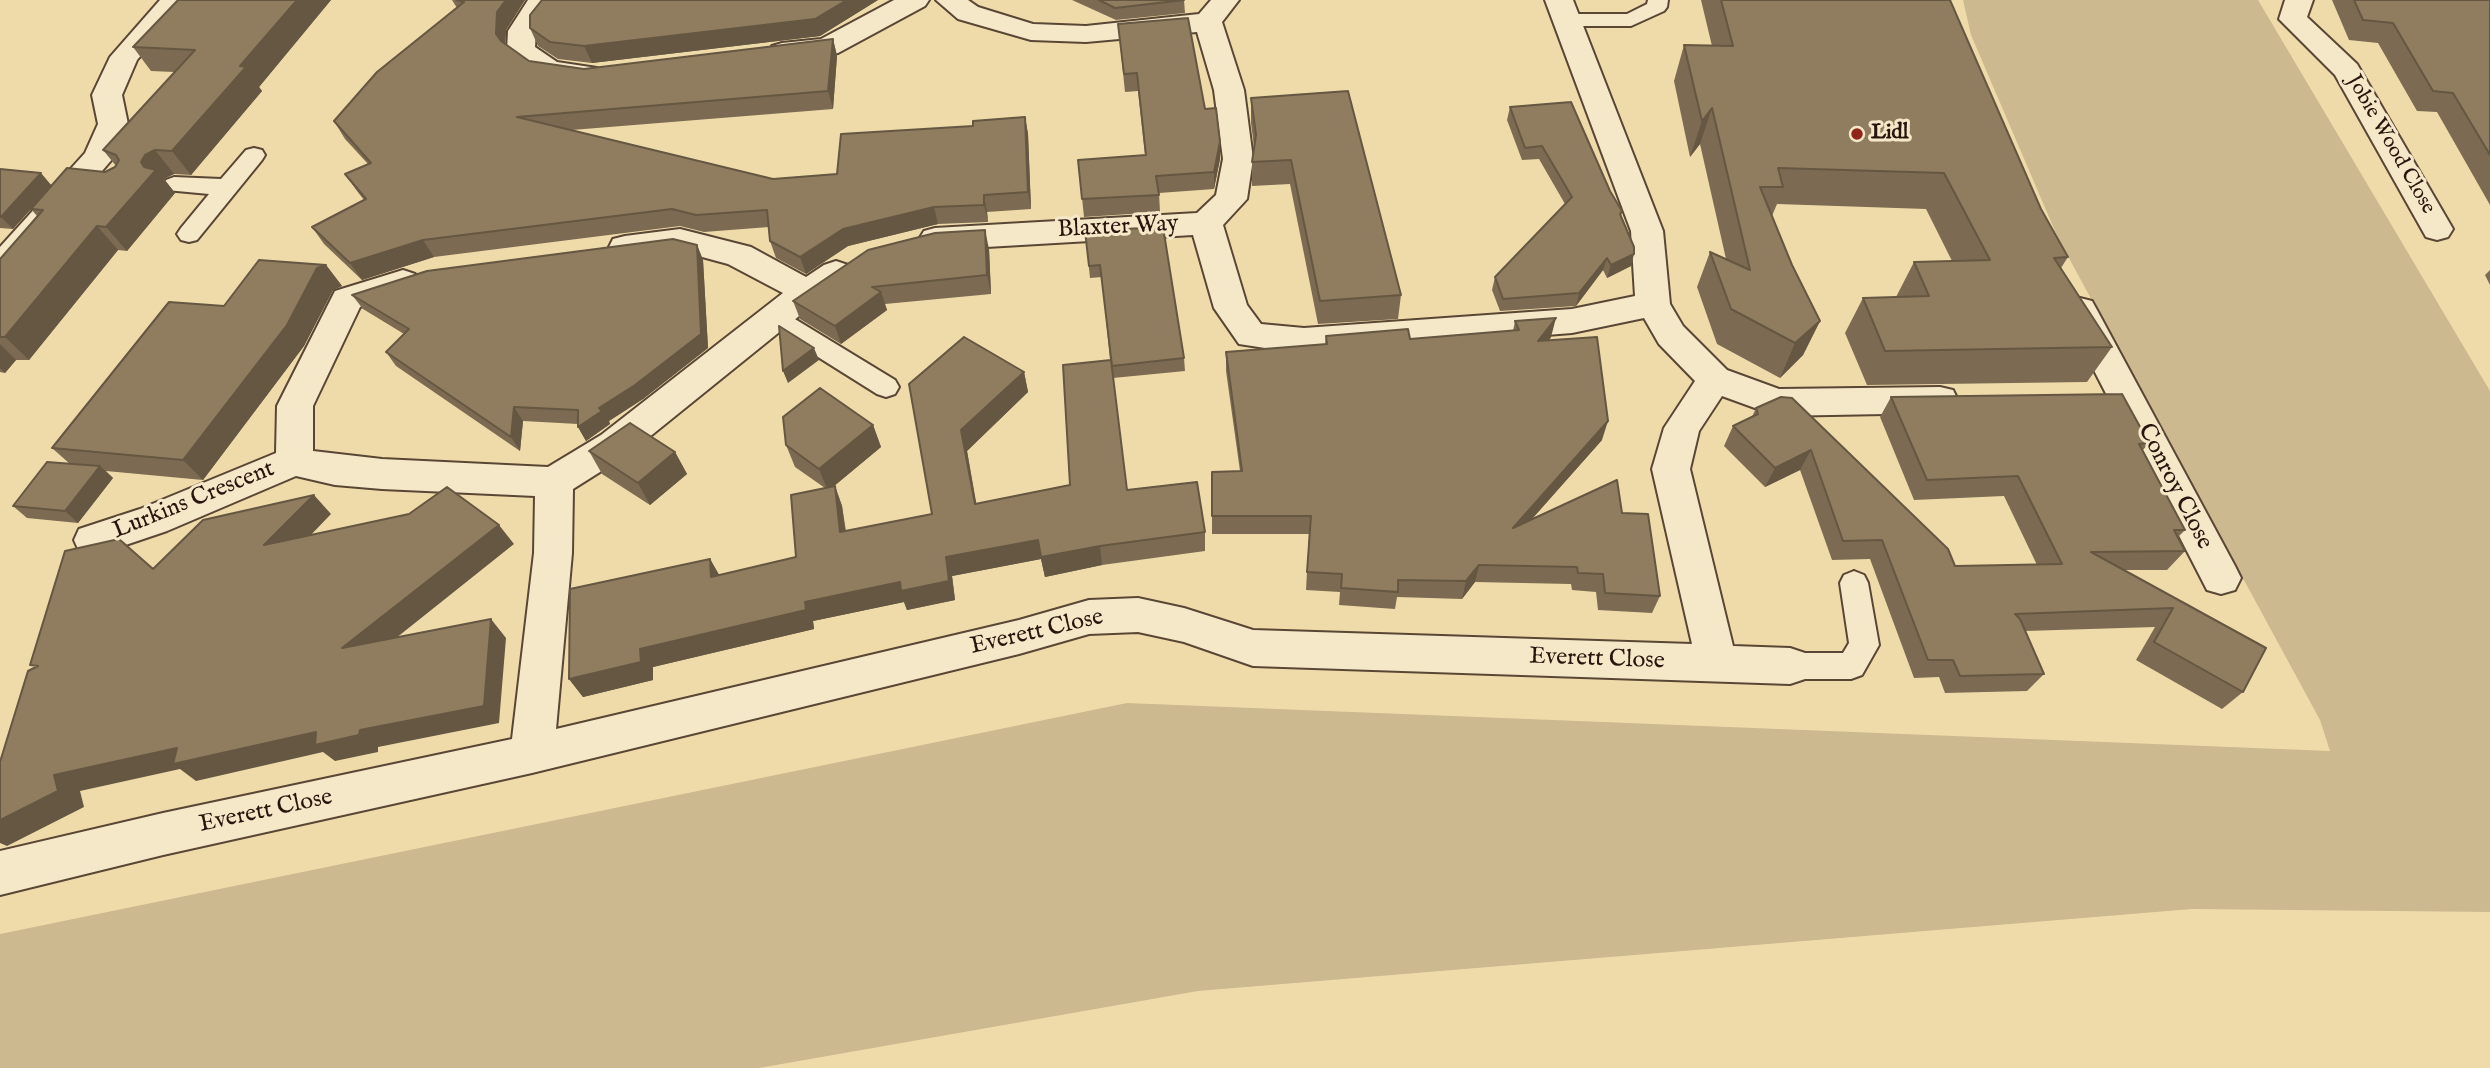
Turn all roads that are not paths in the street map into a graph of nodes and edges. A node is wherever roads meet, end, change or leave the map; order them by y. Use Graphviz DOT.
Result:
graph roads {
  1 [pos="175,0"];
  2 [pos="545,0"];
  3 [pos="915,0"];
  4 [pos="950,0"];
  5 [pos="1658,0"];
  6 [pos="2299,0"];
  7 [pos="1563,10"];
  8 [pos="1216,11"];
  9 [pos="752,56"];
  10 [pos="620,72"];
  11 [pos="254,155"];
  12 [pos="174,186"];
  13 [pos="227,187"];
  14 [pos="1206,223"];
  15 [pos="2437,229"];
  16 [pos="189,234"];
  17 [pos="900,247"];
  18 [pos="597,251"];
  19 [pos="860,257"];
  20 [pos="0,268"];
  21 [pos="435,272"];
  22 [pos="2068,288"];
  23 [pos="807,292"];
  24 [pos="1654,304"];
  25 [pos="776,319"];
  26 [pos="1715,379"];
  27 [pos="886,387"];
  28 [pos="2127,397"];
  29 [pos="2087,398"];
  30 [pos="1966,400"];
  31 [pos="293,461"];
  32 [pos="554,482"];
  33 [pos="93,540"];
  34 [pos="2221,578"];
  35 [pos="1854,583"];
  36 [pos="1717,663"];
  37 [pos="1790,666"];
  38 [pos="532,754"];
  39 [pos="0,873"];
  1 -- 20 [label="street"];
  2 -- 10 [label="street"];
  3 -- 9 [label="street"];
  4 -- 8 [label="street"];
  5 -- 7 [label="lane"];
  6 -- 15 [label="street, Jobie Wood Close"];
  7 -- 24 [label="street"];
  8 -- 14 [label="street"];
  11 -- 13 [label="lane"];
  12 -- 13 [label="lane"];
  13 -- 16 [label="lane"];
  14 -- 17 [label="street, Blaxter Way"];
  14 -- 24 [label="street, Blaxter Way"];
  18 -- 23 [label="street"];
  19 -- 23 [label="street"];
  21 -- 31 [label="street, Lurkins Crescent"];
  22 -- 28 [label="street, Conroy Close"];
  23 -- 25 [label="street"];
  24 -- 26 [label="street"];
  25 -- 27 [label="lane"];
  25 -- 32 [label="street"];
  26 -- 30 [label="street"];
  26 -- 36 [label="street"];
  28 -- 29 [label="street, Conroy Close"];
  28 -- 34 [label="street, Conroy Close"];
  31 -- 32 [label="street, Lurkins Crescent"];
  31 -- 33 [label="street, Lurkins Crescent"];
  32 -- 38 [label="street"];
  35 -- 37 [label="lane"];
  36 -- 37 [label="street, Everett Close"];
  36 -- 38 [label="street, Everett Close"];
  38 -- 39 [label="street, Everett Close"];
}
